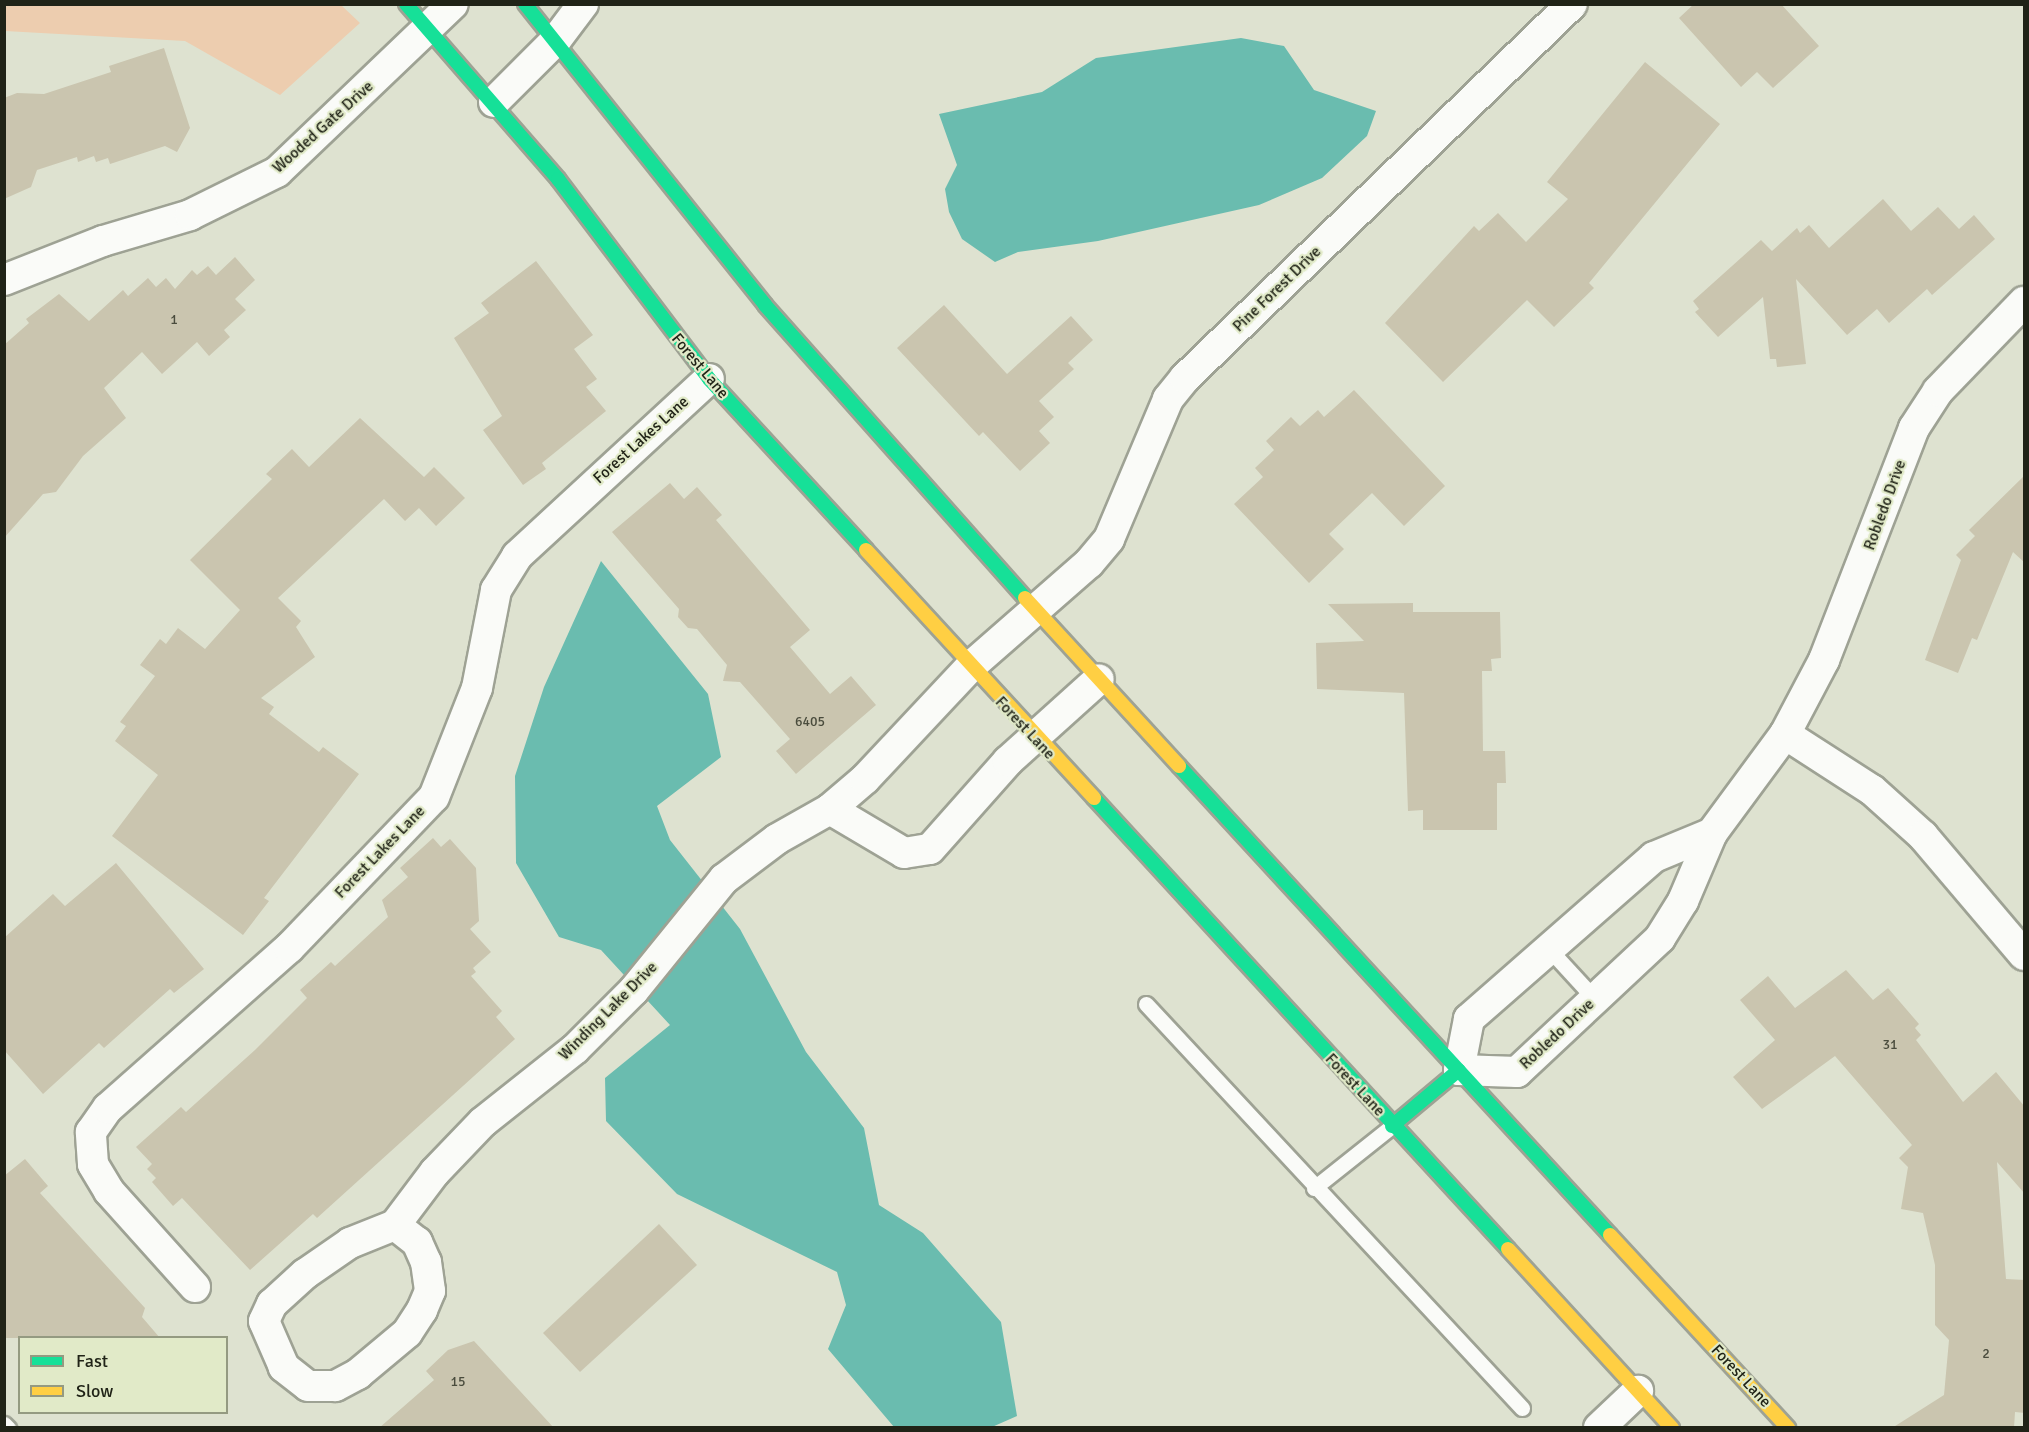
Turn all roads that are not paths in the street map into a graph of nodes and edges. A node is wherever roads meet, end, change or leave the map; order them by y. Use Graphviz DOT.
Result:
graph roads {
  1 [pos="406,4"];
  2 [pos="453,4"];
  3 [pos="525,4"];
  4 [pos="583,4"];
  5 [pos="1572,4"];
  6 [pos="427,27"];
  7 [pos="556,40"];
  8 [pos="494,102"];
  9 [pos="4,280"];
  10 [pos="2025,302"];
  11 [pos="709,379"];
  12 [pos="1036,611"];
  13 [pos="970,667"];
  14 [pos="1099,679"];
  15 [pos="1785,734"];
  16 [pos="1034,736"];
  17 [pos="830,809"];
  18 [pos="1712,833"];
  19 [pos="1549,949"];
  20 [pos="2025,955"];
  21 [pos="1595,999"];
  22 [pos="1146,1004"];
  23 [pos="1459,1070"];
  24 [pos="1392,1126"];
  25 [pos="1314,1188"];
  26 [pos="395,1225"];
  27 [pos="195,1287"];
  28 [pos="1638,1391"];
  29 [pos="1522,1408"];
  30 [pos="4,1424"];
  31 [pos="8,1428"];
  32 [pos="1599,1428"];
  33 [pos="1672,1428"];
  34 [pos="1788,1428"];
  1 -- 6 [label="main road, Forest Lane"];
  2 -- 6 [label="street, Wooded Gate Drive"];
  3 -- 7 [label="main road, Forest Lane"];
  4 -- 7 [label="street"];
  5 -- 12 [label="street, Pine Forest Drive"];
  6 -- 8 [label="main road, Forest Lane"];
  6 -- 9 [label="street, Wooded Gate Drive"];
  7 -- 8 [label="street"];
  7 -- 12 [label="main road, Forest Lane"];
  8 -- 11 [label="main road, Forest Lane"];
  10 -- 15 [label="street, Robledo Drive"];
  11 -- 13 [label="main road, Forest Lane"];
  11 -- 27 [label="street, Forest Lakes Lane"];
  12 -- 13 [label="street, Winding Lake Drive"];
  12 -- 14 [label="main road, Forest Lane"];
  13 -- 16 [label="main road, Forest Lane"];
  13 -- 17 [label="street, Winding Lake Drive"];
  14 -- 16 [label="street"];
  14 -- 23 [label="main road, Forest Lane"];
  15 -- 18 [label="street, Robledo Drive"];
  15 -- 20 [label="street"];
  16 -- 17 [label="street"];
  16 -- 24 [label="main road, Forest Lane"];
  17 -- 26 [label="street, Winding Lake Drive"];
  18 -- 19 [label="street"];
  18 -- 21 [label="street, Robledo Drive"];
  19 -- 21 [label="lane"];
  19 -- 23 [label="street"];
  21 -- 23 [label="street, Robledo Drive"];
  22 -- 25 [label="lane"];
  23 -- 24 [label="main road"];
  23 -- 34 [label="main road, Forest Lane"];
  24 -- 25 [label="lane"];
  24 -- 28 [label="main road, Forest Lane"];
  25 -- 29 [label="lane"];
  26 -- 26 [label="street"];
  28 -- 32 [label="street"];
  28 -- 33 [label="main road, Forest Lane"];
  30 -- 31 [label="lane"];
}
